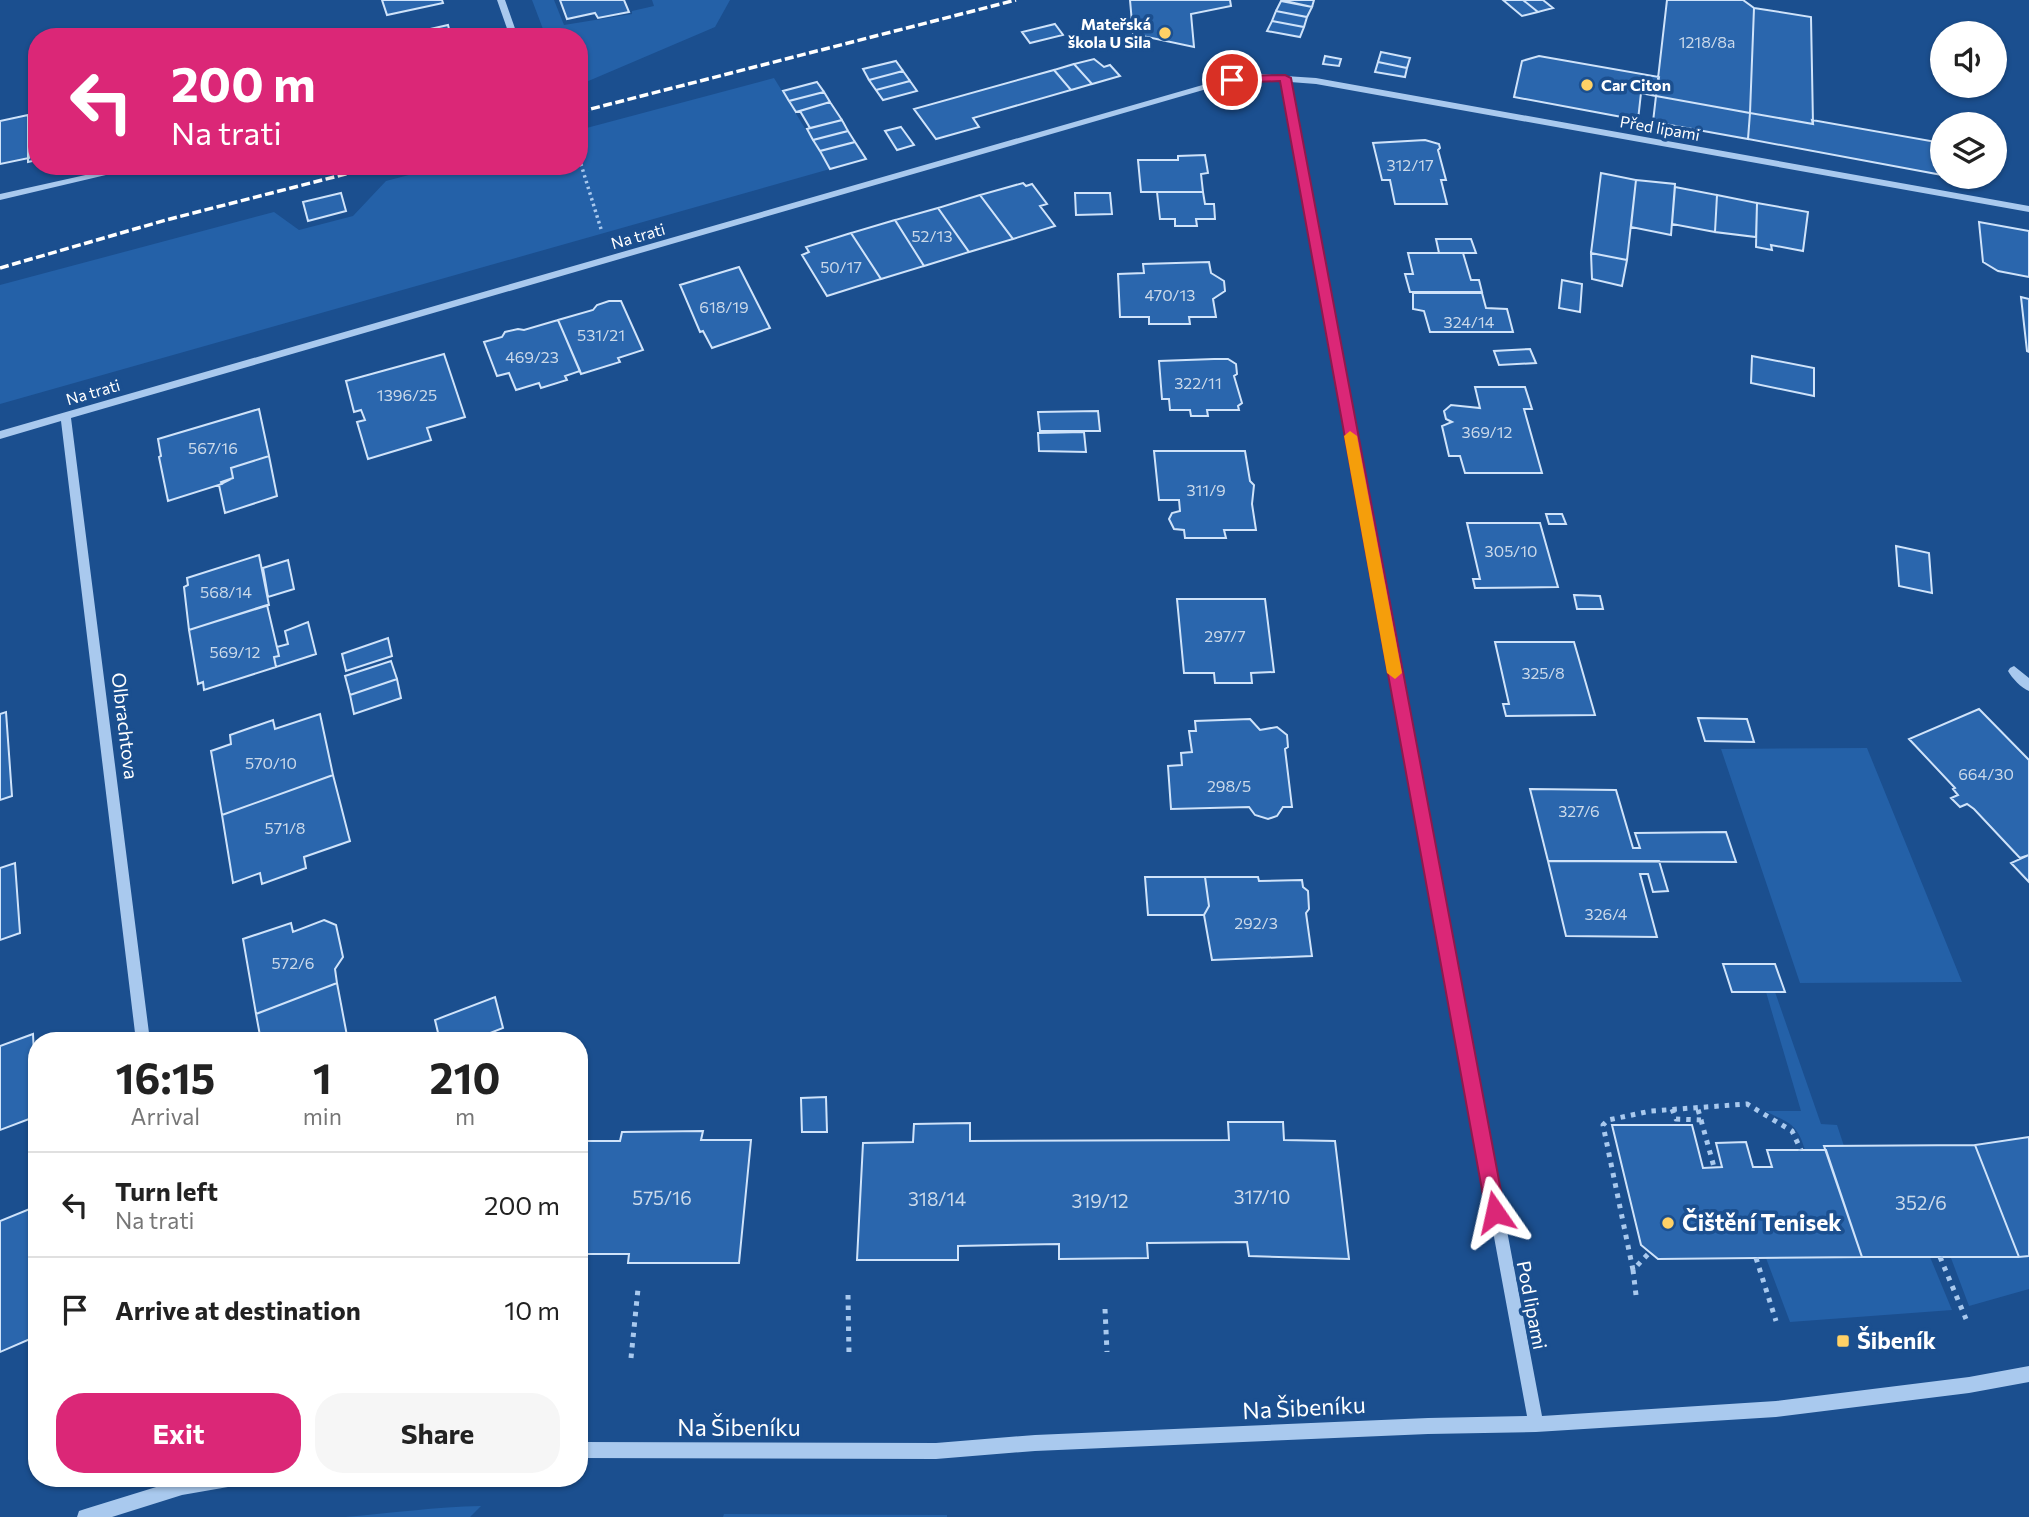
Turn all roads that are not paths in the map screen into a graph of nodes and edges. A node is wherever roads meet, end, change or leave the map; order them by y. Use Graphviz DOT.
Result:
graph roads {
  1 [pos="500,0"];
  2 [pos="511,28"];
  3 [pos="1285,78"];
  4 [pos="99,175"];
  5 [pos="0,197"];
  6 [pos="2029,209"];
  7 [pos="65,416"];
  8 [pos="0,435"];
  9 [pos="2014,671"];
  10 [pos="2029,685"];
  11 [pos="142,1032"];
  12 [pos="2029,1374"];
  13 [pos="1536,1424"];
  14 [pos="588,1450"];
  15 [pos="171,1487"];
  16 [pos="85,1517"];
  1 -- 2 [label="street"];
  3 -- 6 [label="street, Před lipami"];
  3 -- 7 [label="street, Na trati"];
  3 -- 13 [label="street, Pod lipami"];
  4 -- 5 [label="street"];
  7 -- 8 [label="street, Na trati"];
  7 -- 11 [label="street, Olbrachtova"];
  9 -- 10 [label="street"];
  12 -- 13 [label="street, Na Šibeníku"];
  13 -- 14 [label="street, Na Šibeníku"];
  15 -- 16 [label="street"];
}
